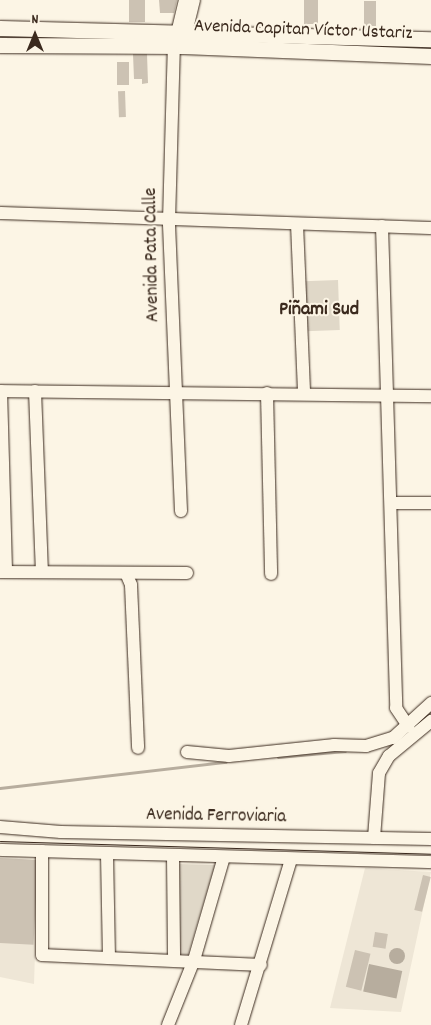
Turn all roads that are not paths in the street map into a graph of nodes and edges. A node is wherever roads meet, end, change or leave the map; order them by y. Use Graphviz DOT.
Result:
graph roads {
  1 [pos="185,0"];
  2 [pos="194,0"];
  3 [pos="0,28"];
  4 [pos="180,39"];
  5 [pos="431,39"];
  6 [pos="0,45"];
  7 [pos="431,56"];
  8 [pos="0,213"];
  9 [pos="169,221"];
  10 [pos="297,224"];
  11 [pos="382,226"];
  12 [pos="431,228"];
  13 [pos="0,391"];
  14 [pos="35,391"];
  15 [pos="176,391"];
  16 [pos="267,393"];
  17 [pos="304,394"];
  18 [pos="387,395"];
  19 [pos="431,396"];
  20 [pos="392,502"];
  21 [pos="431,503"];
  22 [pos="181,511"];
  23 [pos="3,572"];
  24 [pos="42,572"];
  25 [pos="126,572"];
  26 [pos="186,573"];
  27 [pos="271,574"];
  28 [pos="431,703"];
  29 [pos="431,721"];
  30 [pos="408,726"];
  31 [pos="138,748"];
  32 [pos="186,752"];
  33 [pos="0,827"];
  34 [pos="374,838"];
  35 [pos="351,839"];
  36 [pos="431,839"];
  37 [pos="0,850"];
  38 [pos="42,852"];
  39 [pos="107,854"];
  40 [pos="173,856"];
  41 [pos="224,857"];
  42 [pos="291,859"];
  43 [pos="338,860"];
  44 [pos="431,862"];
  45 [pos="108,958"];
  46 [pos="174,959"];
  47 [pos="194,960"];
  48 [pos="261,965"];
  49 [pos="168,1025"];
  50 [pos="241,1025"];
  1 -- 4 [label="street, Avenida Pata Calle"];
  2 -- 4 [label="street, Avenida Pata Calle"];
  3 -- 4 [label="main road"];
  4 -- 5 [label="main road, Avenida Capitan Víctor Ustariz"];
  4 -- 6 [label="main road"];
  4 -- 7 [label="main road, Avenida Capitan Víctor Ustariz"];
  4 -- 9 [label="street, Avenida Pata Calle"];
  8 -- 9 [label="street"];
  9 -- 10 [label="street"];
  9 -- 15 [label="street, Avenida Pata Calle"];
  10 -- 11 [label="street"];
  10 -- 17 [label="street"];
  11 -- 12 [label="street"];
  11 -- 18 [label="street"];
  13 -- 14 [label="street"];
  13 -- 23 [label="street"];
  14 -- 15 [label="street"];
  14 -- 24 [label="street"];
  15 -- 16 [label="street"];
  15 -- 22 [label="street, Avenida Pata Calle"];
  16 -- 17 [label="street"];
  16 -- 27 [label="street"];
  17 -- 18 [label="street"];
  18 -- 19 [label="street"];
  18 -- 20 [label="street"];
  20 -- 21 [label="street"];
  20 -- 30 [label="street"];
  23 -- 24 [label="street"];
  24 -- 25 [label="street"];
  25 -- 26 [label="street"];
  25 -- 31 [label="street"];
  28 -- 30 [label="street"];
  29 -- 34 [label="street"];
  30 -- 32 [label="street"];
  33 -- 35 [label="street, Avenida Ferroviaria"];
  34 -- 35 [label="street, Avenida Ferroviaria"];
  34 -- 36 [label="street, Avenida Ferroviaria"];
  35 -- 43 [label="street"];
  37 -- 38 [label="street, Avenida Ferroviaria"];
  38 -- 39 [label="street, Avenida Ferroviaria"];
  38 -- 45 [label="street"];
  39 -- 40 [label="street, Avenida Ferroviaria"];
  39 -- 45 [label="street"];
  40 -- 41 [label="street, Avenida Ferroviaria"];
  40 -- 46 [label="street"];
  41 -- 42 [label="street, Avenida Ferroviaria"];
  41 -- 47 [label="street"];
  42 -- 43 [label="street, Avenida Ferroviaria"];
  42 -- 48 [label="street"];
  43 -- 44 [label="street, Avenida Ferroviaria"];
  45 -- 46 [label="street"];
  46 -- 47 [label="street"];
  47 -- 48 [label="street"];
  47 -- 49 [label="street"];
  48 -- 50 [label="street"];
}
